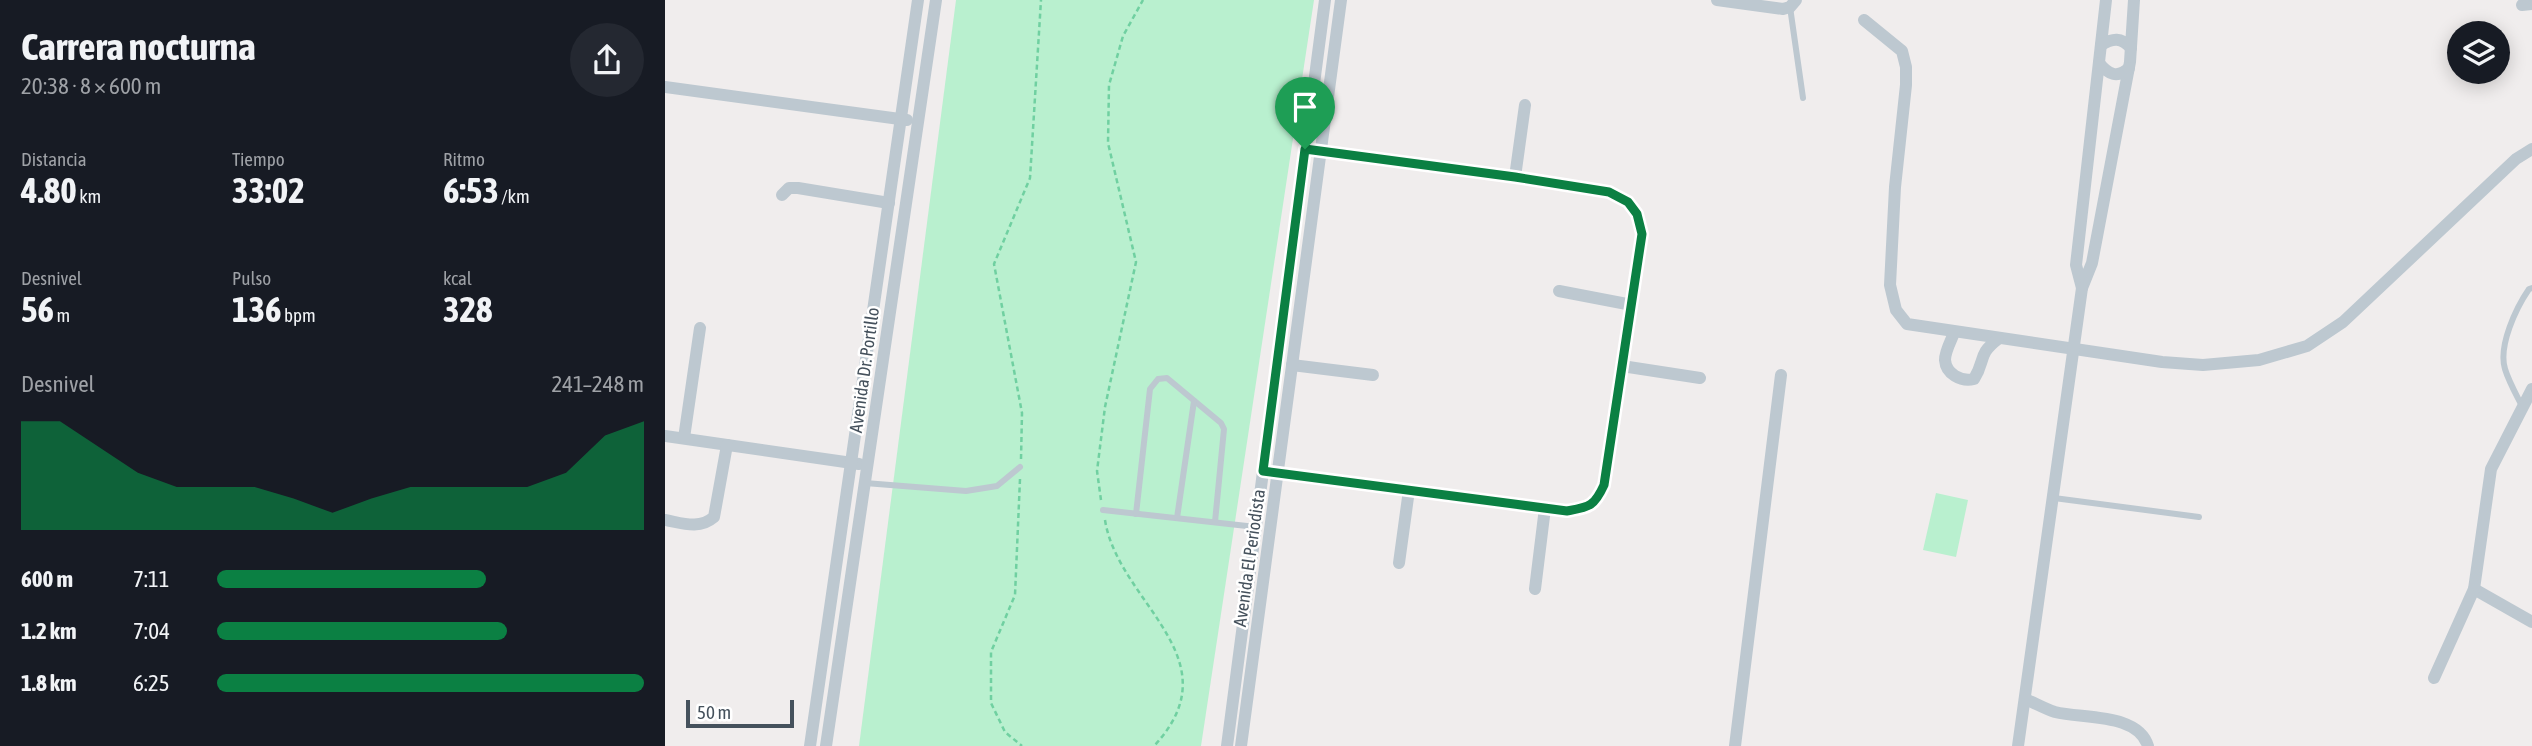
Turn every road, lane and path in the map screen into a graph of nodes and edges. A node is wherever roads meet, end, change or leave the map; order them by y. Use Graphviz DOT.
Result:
graph roads {
  1 [pos="904,0"];
  2 [pos="1041,0"];
  3 [pos="1143,0"];
  4 [pos="1325,0"];
  5 [pos="1341,0"];
  6 [pos="1717,0"];
  7 [pos="2106,0"];
  8 [pos="2134,0"];
  9 [pos="918,1"];
  10 [pos="935,3"];
  11 [pos="1793,3"];
  12 [pos="1864,20"];
  13 [pos="2101,45"];
  14 [pos="2131,48"];
  15 [pos="2099,63"];
  16 [pos="2129,68"];
  17 [pos="665,87"];
  18 [pos="1803,98"];
  19 [pos="1525,105"];
  20 [pos="901,119"];
  21 [pos="918,121"];
  22 [pos="1305,149"];
  23 [pos="2532,149"];
  24 [pos="1321,151"];
  25 [pos="1515,177"];
  26 [pos="782,195"];
  27 [pos="889,202"];
  28 [pos="2082,288"];
  29 [pos="2532,288"];
  30 [pos="1559,291"];
  31 [pos="1632,305"];
  32 [pos="700,328"];
  33 [pos="1954,333"];
  34 [pos="1998,339"];
  35 [pos="2074,350"];
  36 [pos="1292,365"];
  37 [pos="1622,366"];
  38 [pos="1373,375"];
  39 [pos="1781,375"];
  40 [pos="1700,378"];
  41 [pos="2532,389"];
  42 [pos="1195,401"];
  43 [pos="2523,407"];
  44 [pos="665,436"];
  45 [pos="684,439"];
  46 [pos="727,445"];
  47 [pos="851,463"];
  48 [pos="867,466"];
  49 [pos="1020,467"];
  50 [pos="1263,471"];
  51 [pos="1278,473"];
  52 [pos="865,483"];
  53 [pos="1409,490"];
  54 [pos="2054,498"];
  55 [pos="1545,508"];
  56 [pos="1103,510"];
  57 [pos="1136,514"];
  58 [pos="2199,517"];
  59 [pos="1177,518"];
  60 [pos="665,520"];
  61 [pos="1215,522"];
  62 [pos="1256,527"];
  63 [pos="1399,563"];
  64 [pos="1535,589"];
  65 [pos="2474,589"];
  66 [pos="2532,622"];
  67 [pos="2434,678"];
  68 [pos="2025,699"];
  69 [pos="810,746"];
  70 [pos="826,746"];
  71 [pos="1022,746"];
  72 [pos="1154,746"];
  73 [pos="1227,746"];
  74 [pos="1241,746"];
  75 [pos="1735,746"];
  76 [pos="2018,746"];
  77 [pos="2148,746"];
  1 -- 9 [label="street"];
  2 -- 49 [label="path"];
  3 -- 56 [label="path"];
  4 -- 22 [label="street"];
  5 -- 24 [label="street, Avenida El Periodista"];
  6 -- 11 [label="street"];
  7 -- 13 [label="street"];
  8 -- 14 [label="street"];
  9 -- 10 [label="street"];
  9 -- 20 [label="street, Avenida Dr. Portillo"];
  10 -- 21 [label="street, Avenida Dr. Portillo"];
  11 -- 18 [label="lane"];
  12 -- 33 [label="street"];
  13 -- 14 [label="street"];
  13 -- 15 [label="street"];
  14 -- 16 [label="street"];
  15 -- 16 [label="street"];
  15 -- 28 [label="street"];
  16 -- 28 [label="street"];
  17 -- 20 [label="street"];
  19 -- 25 [label="street"];
  20 -- 21 [label="street"];
  20 -- 27 [label="street, Avenida Dr. Portillo"];
  21 -- 48 [label="street, Avenida Dr. Portillo"];
  22 -- 24 [label="street"];
  22 -- 50 [label="street"];
  23 -- 35 [label="street"];
  24 -- 25 [label="street"];
  24 -- 36 [label="street, Avenida El Periodista"];
  25 -- 31 [label="street"];
  26 -- 27 [label="street"];
  27 -- 47 [label="street, Avenida Dr. Portillo"];
  28 -- 35 [label="street"];
  29 -- 43 [label="lane"];
  30 -- 31 [label="street"];
  31 -- 37 [label="street"];
  32 -- 45 [label="street"];
  33 -- 34 [label="street"];
  33 -- 34 [label="street"];
  34 -- 35 [label="street"];
  35 -- 54 [label="street"];
  36 -- 38 [label="street"];
  36 -- 51 [label="street, Avenida El Periodista"];
  37 -- 40 [label="street"];
  37 -- 55 [label="street"];
  39 -- 75 [label="street"];
  41 -- 43 [label="street"];
  42 -- 57 [label="lane"];
  42 -- 59 [label="lane"];
  42 -- 61 [label="lane"];
  43 -- 65 [label="street"];
  44 -- 45 [label="street"];
  45 -- 46 [label="street"];
  46 -- 47 [label="street"];
  46 -- 60 [label="street"];
  47 -- 48 [label="street"];
  47 -- 69 [label="street, Avenida Dr. Portillo"];
  48 -- 52 [label="street, Avenida Dr. Portillo"];
  49 -- 52 [label="lane"];
  49 -- 71 [label="path"];
  50 -- 51 [label="street"];
  50 -- 62 [label="street"];
  51 -- 53 [label="street"];
  51 -- 74 [label="street, Avenida El Periodista"];
  52 -- 70 [label="street, Avenida Dr. Portillo"];
  53 -- 55 [label="street"];
  53 -- 63 [label="street"];
  54 -- 58 [label="lane"];
  54 -- 68 [label="street"];
  55 -- 64 [label="street"];
  56 -- 57 [label="lane"];
  56 -- 72 [label="path"];
  57 -- 59 [label="lane"];
  59 -- 61 [label="lane"];
  61 -- 62 [label="lane"];
  62 -- 73 [label="street"];
  65 -- 66 [label="street"];
  65 -- 67 [label="street"];
  68 -- 76 [label="street"];
  68 -- 77 [label="street"];
}
